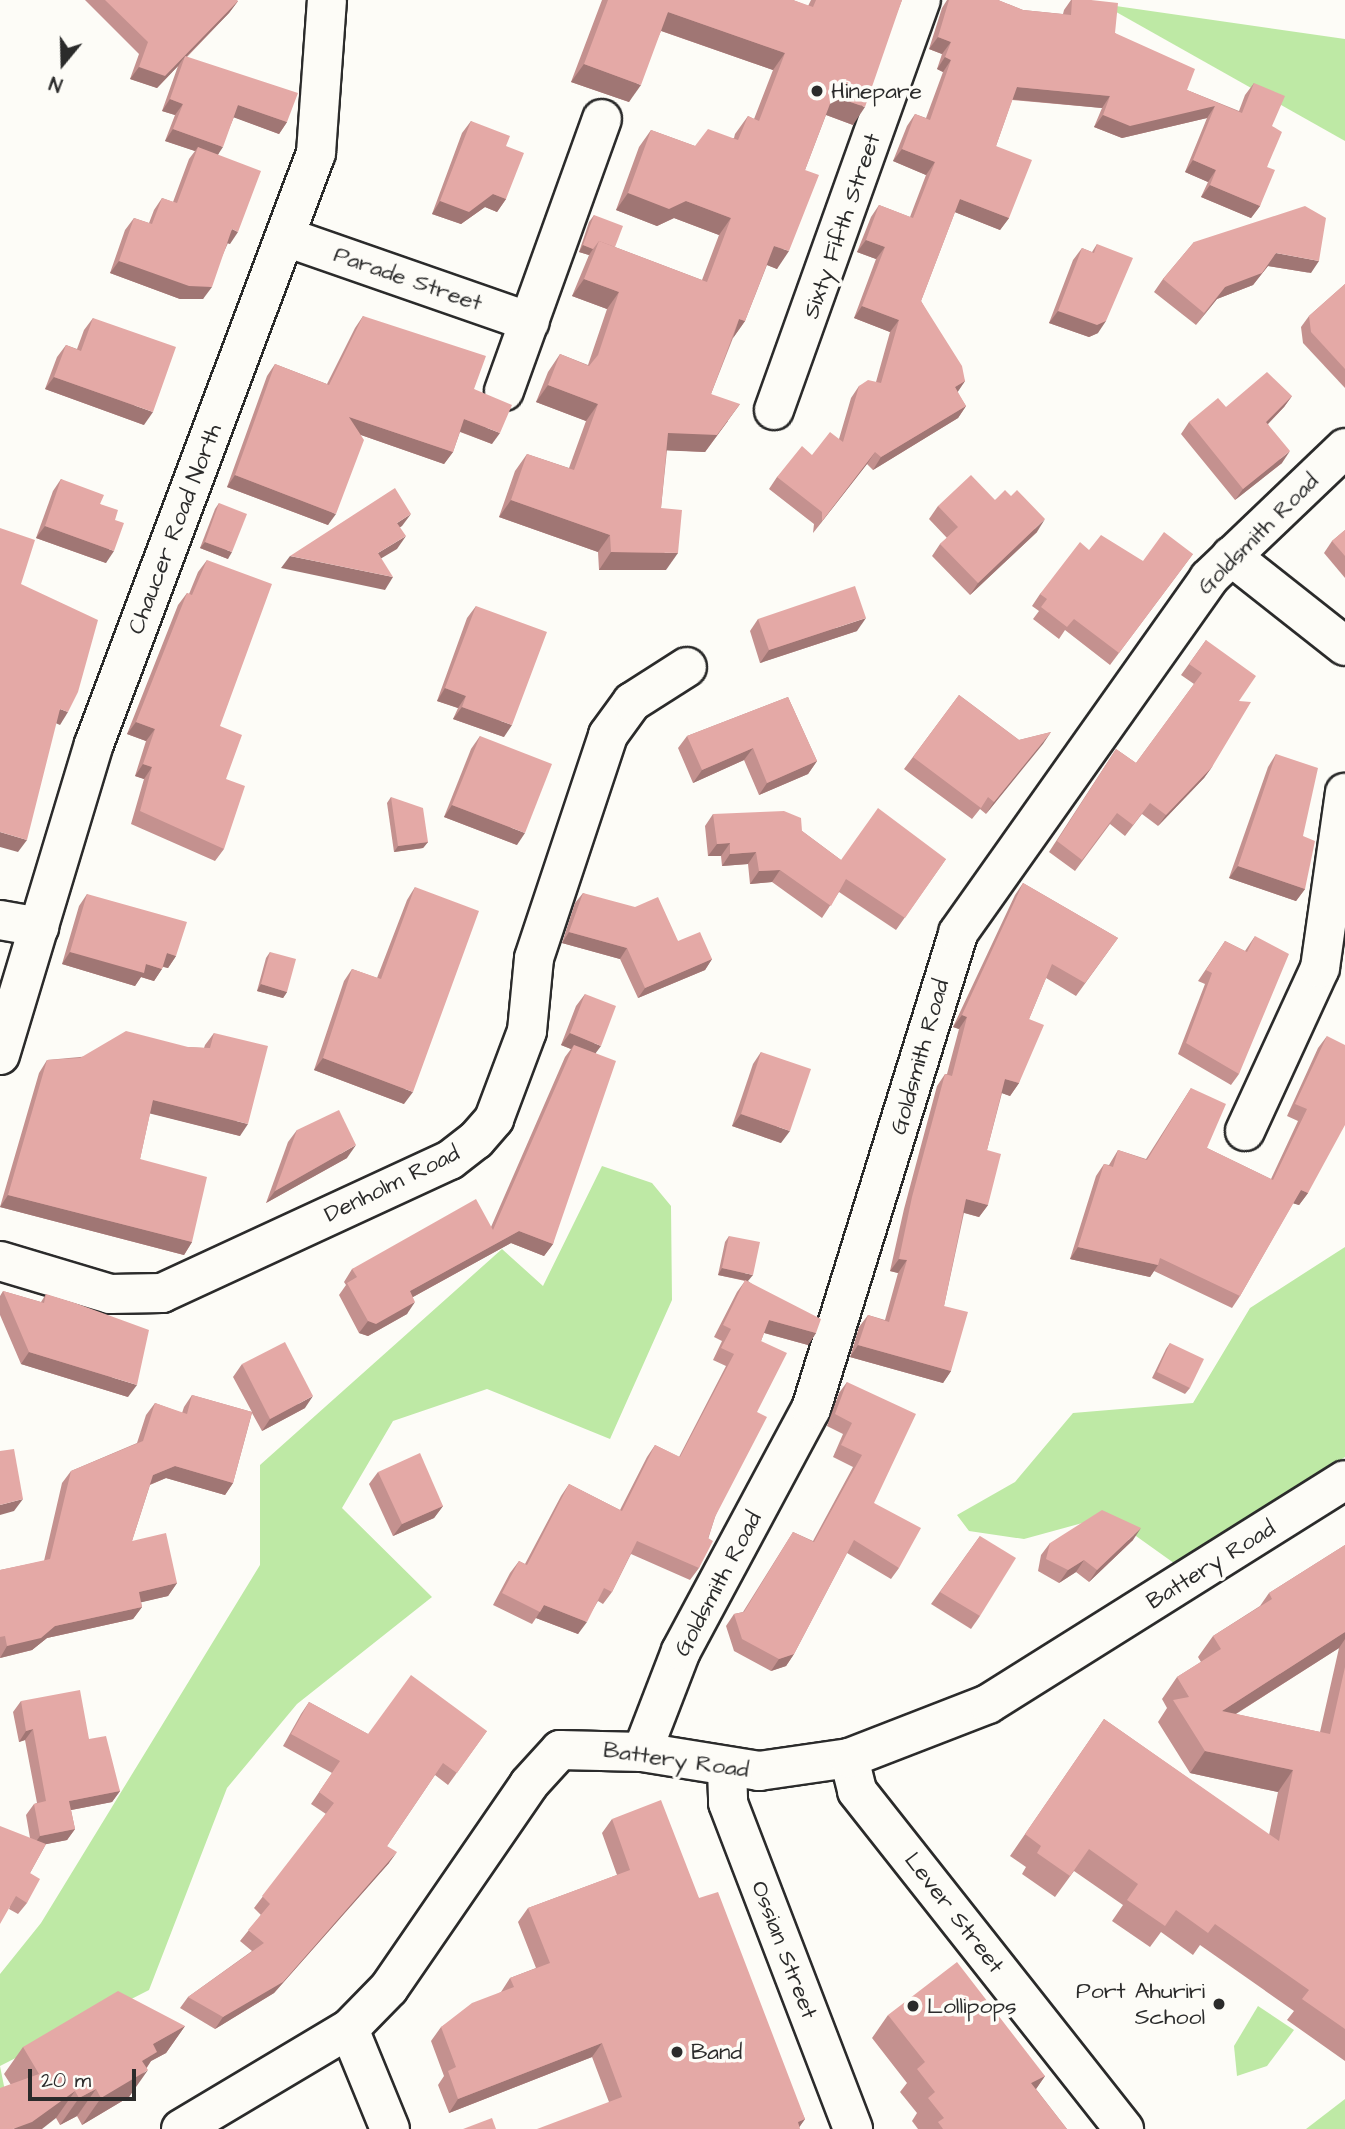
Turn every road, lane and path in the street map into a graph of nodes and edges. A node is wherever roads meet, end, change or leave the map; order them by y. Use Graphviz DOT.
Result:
graph roads {
  1 [pos="327,0"];
  2 [pos="921,0"];
  3 [pos="602,119"];
  4 [pos="286,237"];
  5 [pos="530,322"];
  6 [pos="504,391"];
  7 [pos="774,411"];
  8 [pos="1345,448"];
  9 [pos="1231,556"];
  10 [pos="1345,646"];
  11 [pos="687,667"];
  12 [pos="1345,793"];
  13 [pos="1338,891"];
  14 [pos="0,920"];
  15 [pos="38,927"];
  16 [pos="0,1055"];
  17 [pos="1245,1131"];
  18 [pos="0,1262"];
  19 [pos="1345,1480"];
  20 [pos="642,1752"];
  21 [pos="849,1758"];
  22 [pos="727,1769"];
  23 [pos="349,2029"];
  24 [pos="181,2129"];
  25 [pos="390,2129"];
  26 [pos="853,2129"];
  27 [pos="1124,2129"];
  1 -- 4 [label="street, Chaucer Road North"];
  2 -- 7 [label="street, Sixty Fifth Street"];
  3 -- 5 [label="street"];
  4 -- 5 [label="street, Parade Street"];
  4 -- 15 [label="street, Chaucer Road North"];
  5 -- 6 [label="street"];
  8 -- 9 [label="street, Goldsmith Road"];
  9 -- 10 [label="street"];
  9 -- 20 [label="street, Goldsmith Road"];
  11 -- 18 [label="street, Denholm Road"];
  12 -- 13 [label="street"];
  13 -- 17 [label="street"];
  14 -- 15 [label="street"];
  15 -- 16 [label="street, Chaucer Road North"];
  19 -- 21 [label="street, Battery Road"];
  20 -- 22 [label="street, Battery Road"];
  20 -- 23 [label="street, Battery Road"];
  21 -- 22 [label="street, Battery Road"];
  21 -- 27 [label="street, Lever Street"];
  22 -- 26 [label="street, Ossian Street"];
  23 -- 24 [label="street, Battery Road"];
  23 -- 25 [label="street"];
}
